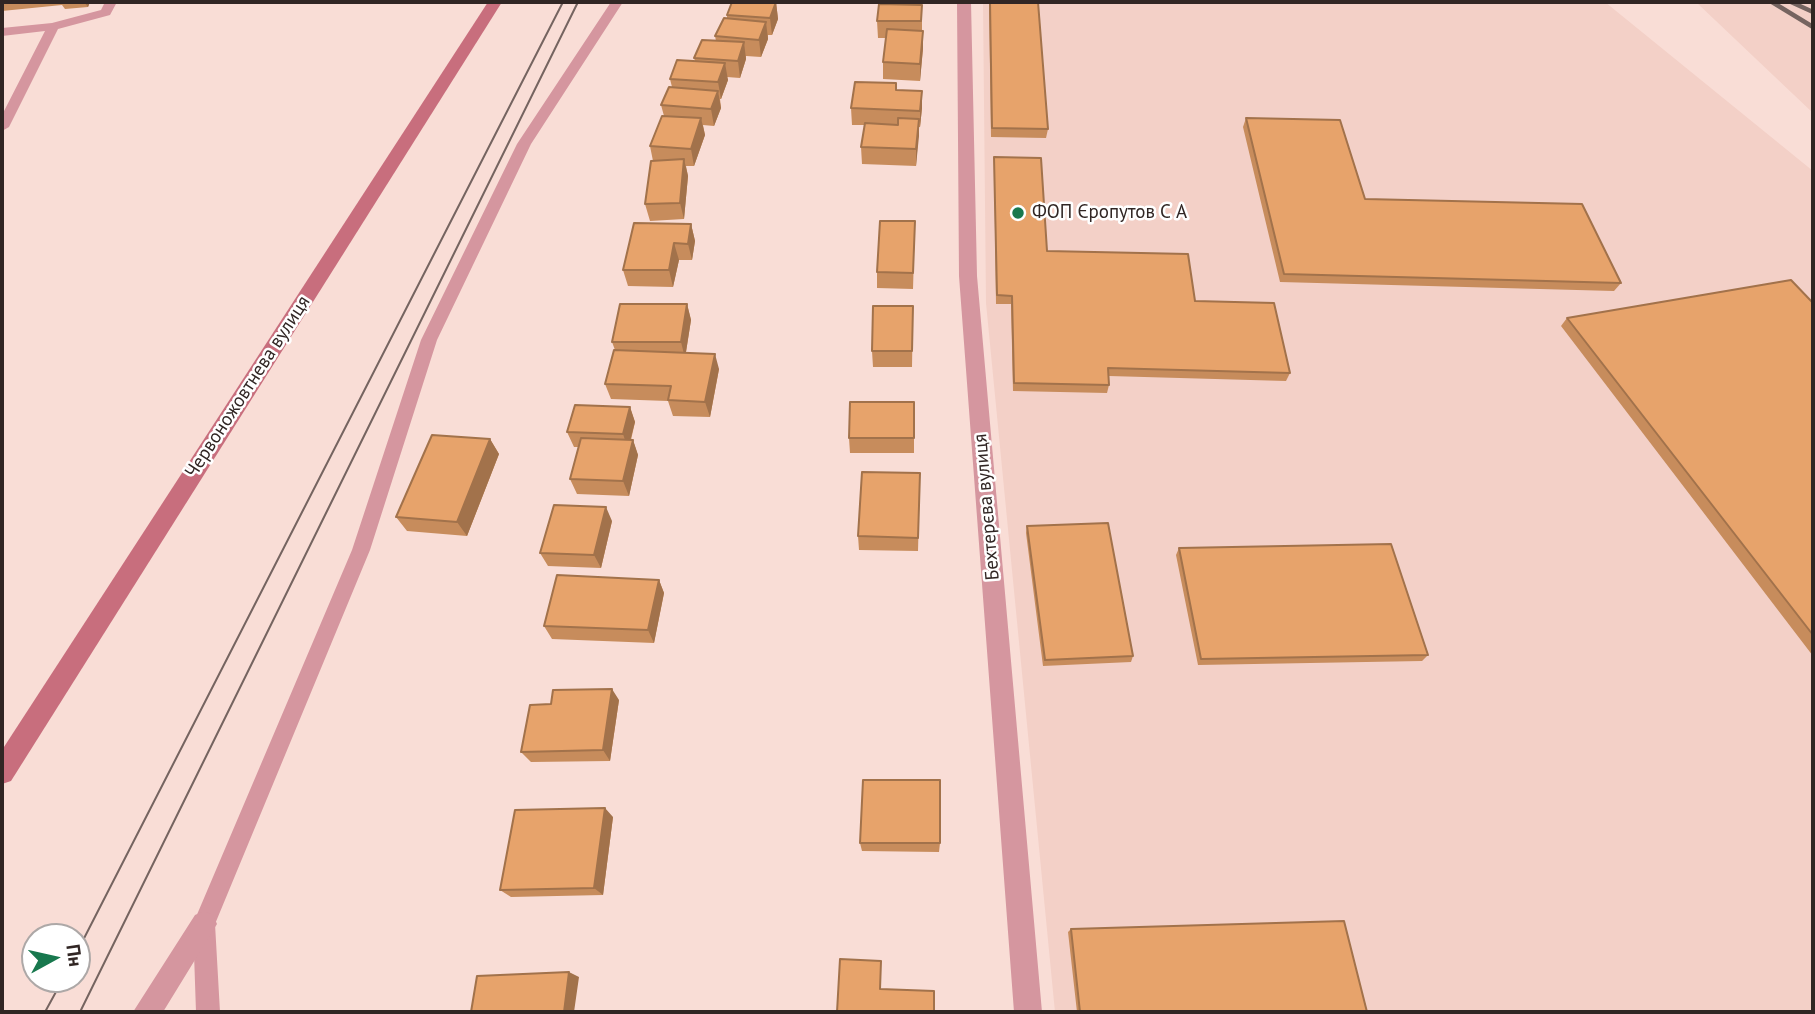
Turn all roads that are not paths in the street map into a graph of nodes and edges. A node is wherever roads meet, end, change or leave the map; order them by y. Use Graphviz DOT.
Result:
graph roads {
  1 [pos="111,2"];
  2 [pos="495,2"];
  3 [pos="617,2"];
  4 [pos="964,2"];
  5 [pos="53,27"];
  6 [pos="2,32"];
  7 [pos="2,127"];
  8 [pos="2,772"];
  9 [pos="204,924"];
  10 [pos="147,1012"];
  11 [pos="208,1012"];
  12 [pos="1028,1012"];
  1 -- 5 [label="lane"];
  2 -- 8 [label="main road, Червоножовтнева вулиця"];
  3 -- 9 [label="lane"];
  4 -- 12 [label="street, Бехтерєва вулиця"];
  5 -- 6 [label="lane"];
  5 -- 7 [label="lane"];
  9 -- 10 [label="street"];
  9 -- 11 [label="lane"];
}
